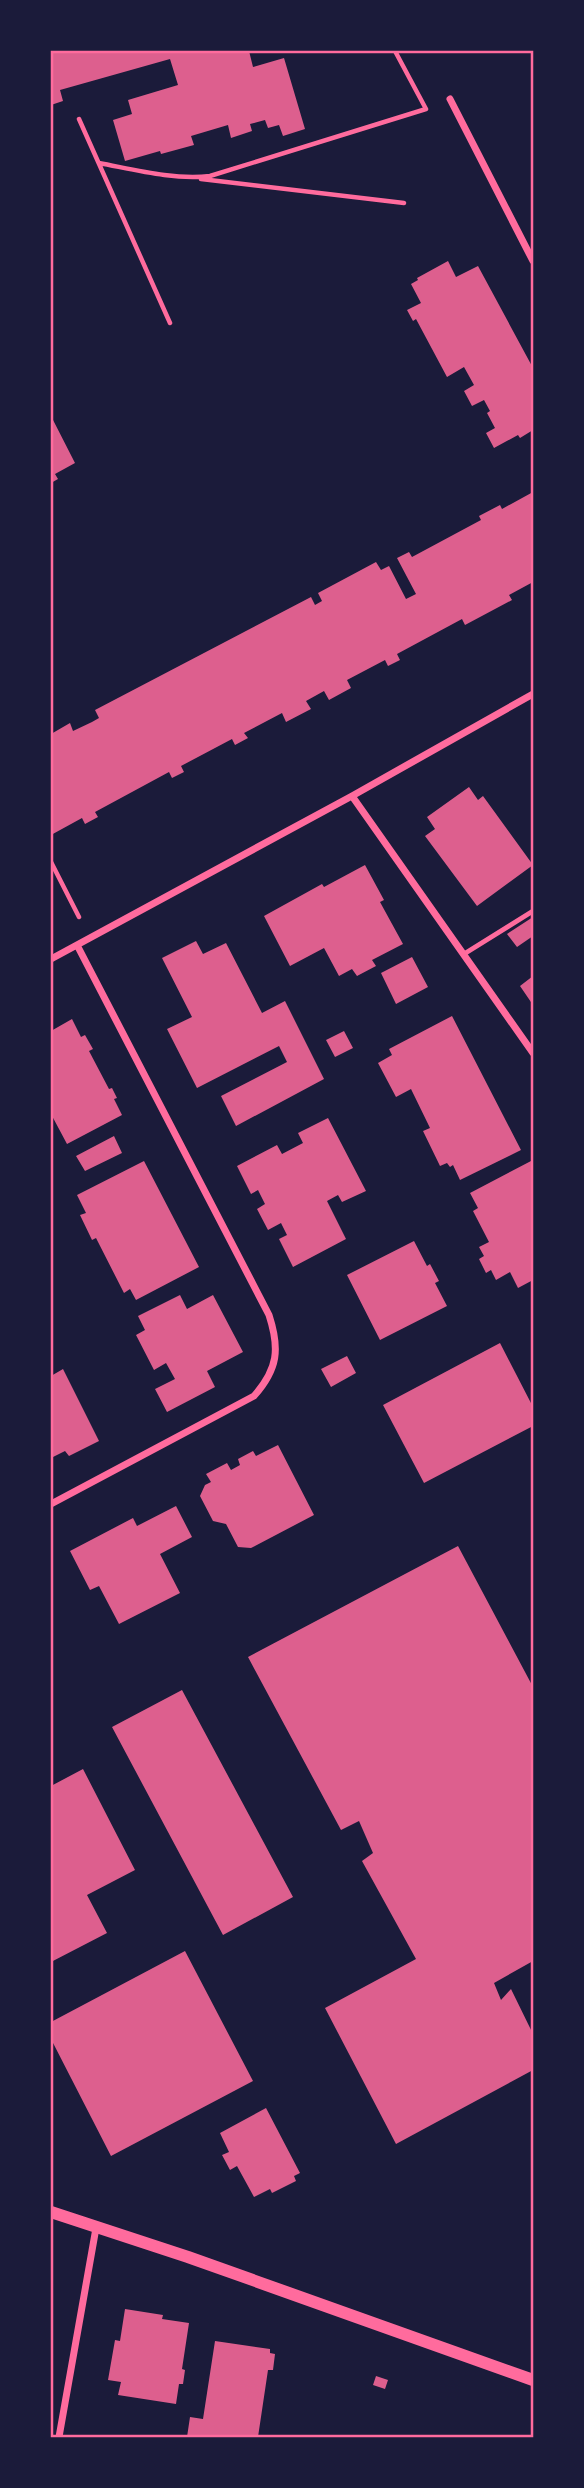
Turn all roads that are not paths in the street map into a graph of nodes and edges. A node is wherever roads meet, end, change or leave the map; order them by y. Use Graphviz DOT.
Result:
graph roads {
  1 [pos="450,99"];
  2 [pos="533,261"];
  3 [pos="533,694"];
  4 [pos="352,796"];
  5 [pos="533,911"];
  6 [pos="77,946"];
  7 [pos="464,954"];
  8 [pos="51,959"];
  9 [pos="533,1053"];
  10 [pos="51,1504"];
  11 [pos="51,2212"];
  12 [pos="96,2228"];
  13 [pos="533,2380"];
  14 [pos="59,2437"];
  1 -- 2 [label="street"];
  3 -- 4 [label="street"];
  4 -- 6 [label="street"];
  4 -- 7 [label="street"];
  5 -- 7 [label="lane"];
  6 -- 8 [label="street"];
  6 -- 10 [label="street"];
  7 -- 9 [label="street"];
  11 -- 12 [label="street"];
  12 -- 13 [label="street"];
  12 -- 14 [label="street"];
}
